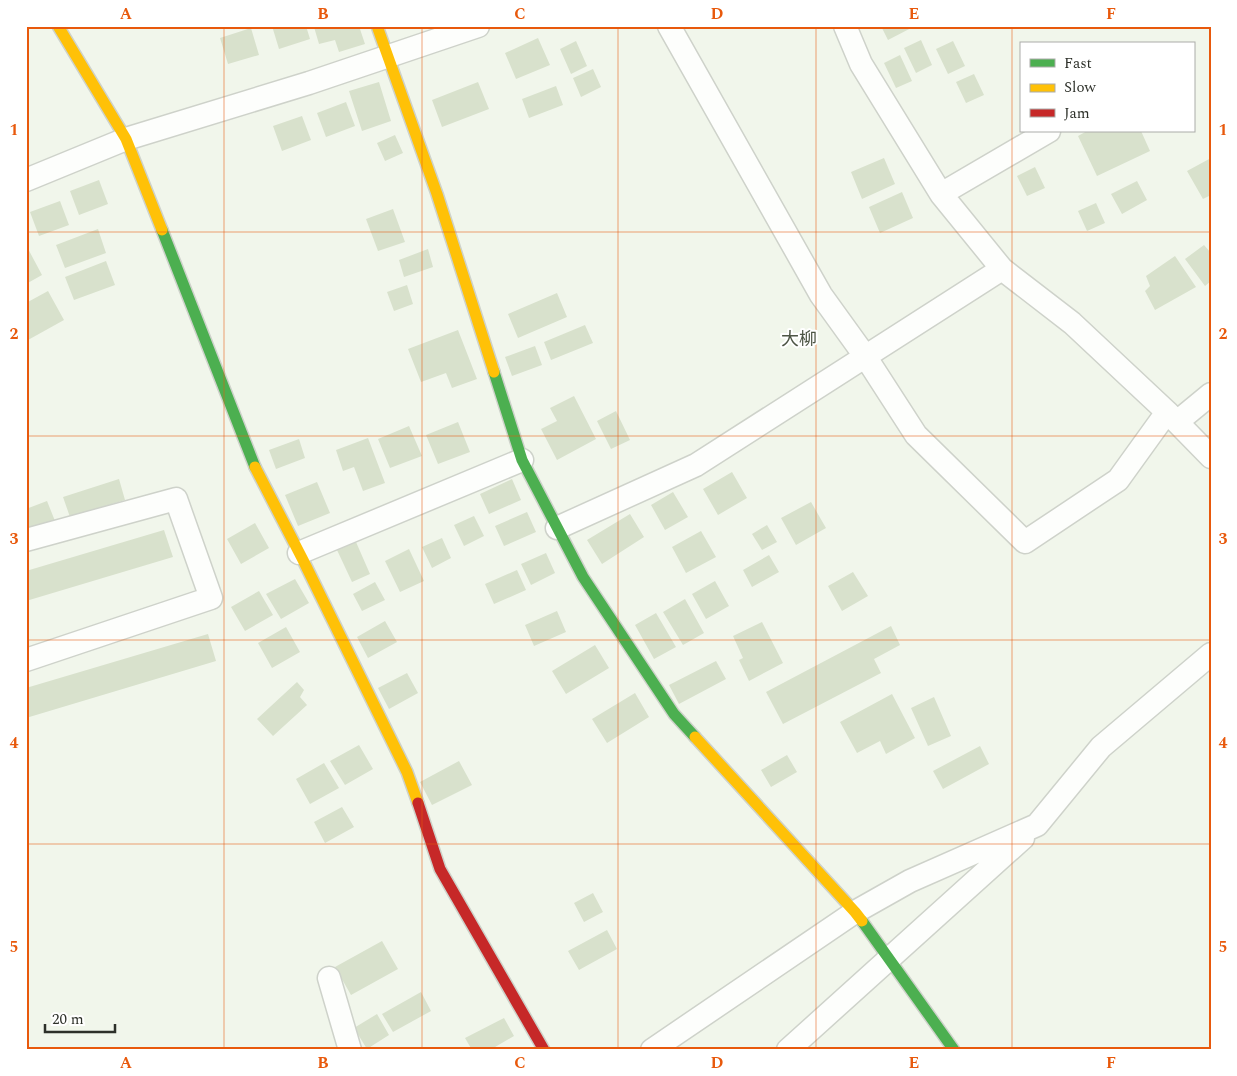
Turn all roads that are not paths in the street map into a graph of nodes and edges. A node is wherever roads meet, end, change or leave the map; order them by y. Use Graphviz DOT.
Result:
graph roads {
  1 [pos="58,26"];
  2 [pos="377,26"];
  3 [pos="478,26"];
  4 [pos="669,26"];
  5 [pos="845,26"];
  6 [pos="387,56"];
  7 [pos="1048,132"];
  8 [pos="126,139"];
  9 [pos="26,180"];
  10 [pos="941,194"];
  11 [pos="1002,269"];
  12 [pos="865,356"];
  13 [pos="1211,394"];
  14 [pos="1172,417"];
  15 [pos="1211,457"];
  16 [pos="522,460"];
  17 [pos="557,528"];
  18 [pos="26,540"];
  19 [pos="298,553"];
  20 [pos="1211,654"];
  21 [pos="26,660"];
  22 [pos="1038,825"];
  23 [pos="855,912"];
  24 [pos="889,959"];
  25 [pos="329,978"];
  26 [pos="350,1050"];
  27 [pos="544,1050"];
  28 [pos="652,1050"];
  29 [pos="788,1050"];
  30 [pos="954,1050"];
  1 -- 8 [label="street"];
  2 -- 6 [label="street"];
  3 -- 6 [label="street"];
  4 -- 12 [label="street"];
  5 -- 10 [label="street"];
  6 -- 8 [label="street"];
  6 -- 16 [label="street"];
  7 -- 10 [label="street"];
  8 -- 9 [label="street"];
  8 -- 19 [label="street"];
  10 -- 11 [label="street"];
  11 -- 12 [label="street"];
  11 -- 14 [label="street"];
  12 -- 14 [label="street"];
  12 -- 17 [label="street"];
  13 -- 14 [label="street"];
  14 -- 15 [label="street"];
  16 -- 17 [label="street"];
  16 -- 19 [label="street"];
  17 -- 23 [label="street"];
  18 -- 21 [label="street"];
  19 -- 27 [label="street"];
  20 -- 22 [label="street"];
  22 -- 23 [label="street"];
  22 -- 24 [label="street"];
  23 -- 24 [label="street"];
  23 -- 28 [label="street"];
  24 -- 29 [label="street"];
  24 -- 30 [label="street"];
  25 -- 26 [label="street"];
}
